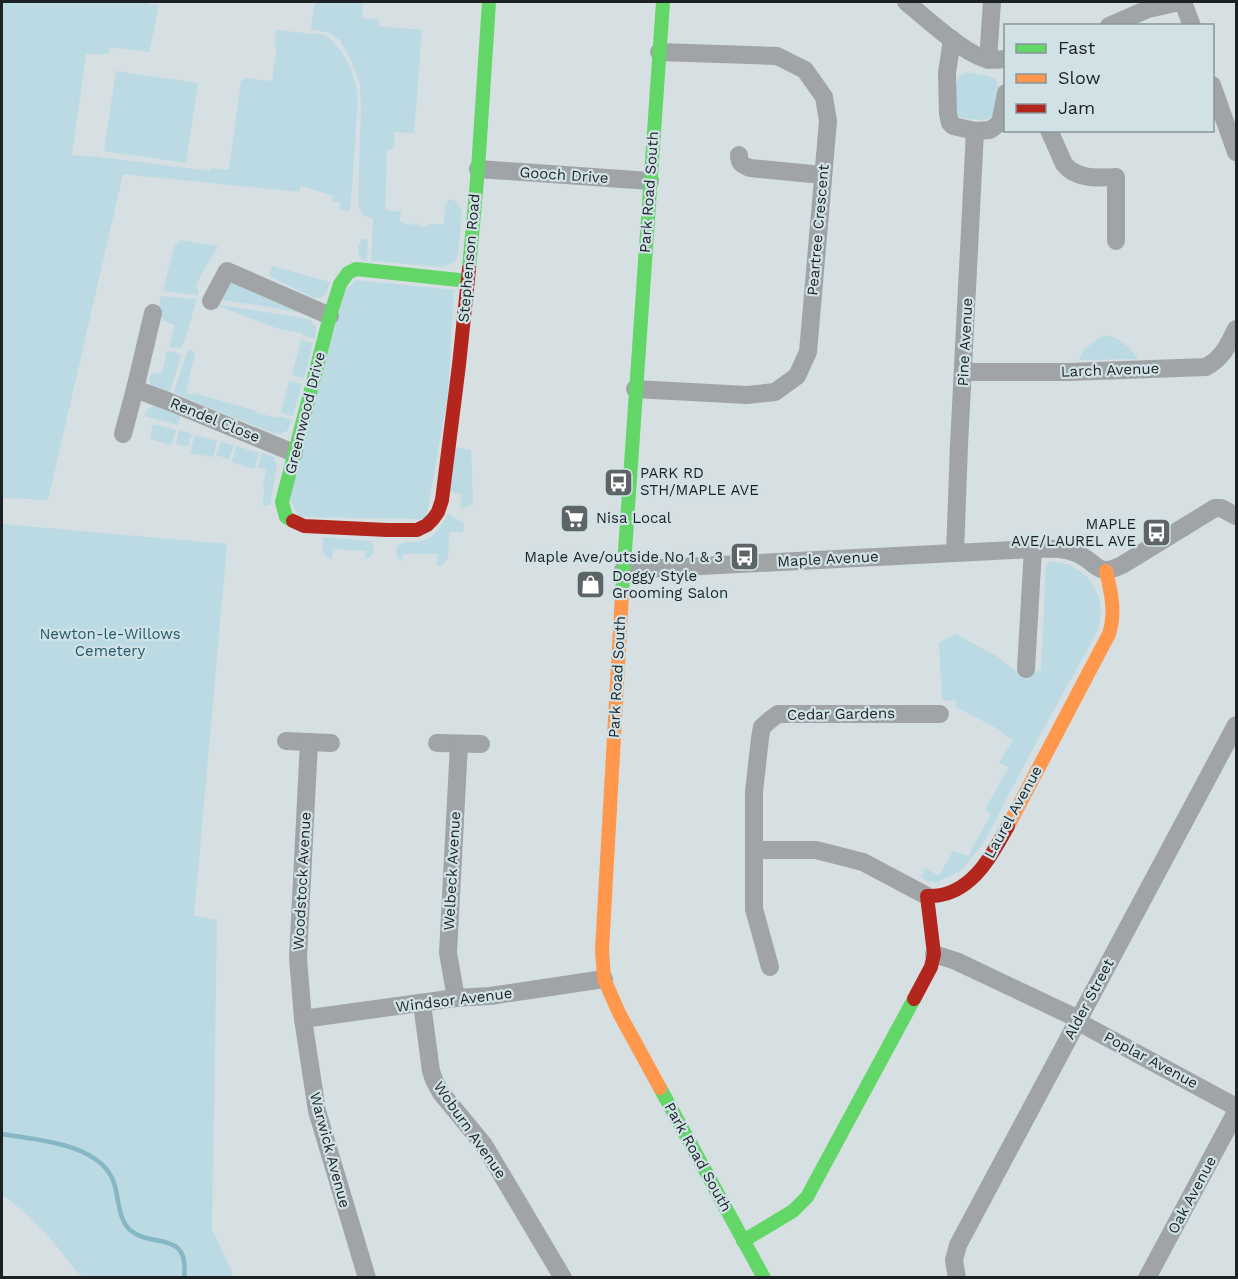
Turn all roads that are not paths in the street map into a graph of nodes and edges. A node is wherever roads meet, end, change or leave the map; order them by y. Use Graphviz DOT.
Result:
graph roads {
  1 [pos="489,2"];
  2 [pos="663,2"];
  3 [pos="906,2"];
  4 [pos="992,2"];
  5 [pos="1182,2"];
  6 [pos="1146,5"];
  7 [pos="1113,24"];
  8 [pos="1190,24"];
  9 [pos="952,39"];
  10 [pos="659,52"];
  11 [pos="997,59"];
  12 [pos="1214,91"];
  13 [pos="1004,113"];
  14 [pos="975,131"];
  15 [pos="1050,132"];
  16 [pos="1236,152"];
  17 [pos="739,154"];
  18 [pos="478,169"];
  19 [pos="822,175"];
  20 [pos="650,181"];
  21 [pos="1116,241"];
  22 [pos="468,281"];
  23 [pos="211,301"];
  24 [pos="153,313"];
  25 [pos="330,316"];
  26 [pos="1236,329"];
  27 [pos="963,372"];
  28 [pos="135,389"];
  29 [pos="635,389"];
  30 [pos="123,434"];
  31 [pos="294,453"];
  32 [pos="438,512"];
  33 [pos="1236,516"];
  34 [pos="1033,549"];
  35 [pos="955,553"];
  36 [pos="623,570"];
  37 [pos="1106,571"];
  38 [pos="1026,669"];
  39 [pos="940,714"];
  40 [pos="1236,725"];
  41 [pos="286,741"];
  42 [pos="309,742"];
  43 [pos="331,743"];
  44 [pos="437,743"];
  45 [pos="459,744"];
  46 [pos="481,744"];
  47 [pos="754,850"];
  48 [pos="927,896"];
  49 [pos="934,954"];
  50 [pos="770,968"];
  51 [pos="604,979"];
  52 [pos="456,998"];
  53 [pos="422,1004"];
  54 [pos="303,1019"];
  55 [pos="1078,1020"];
  56 [pos="1236,1107"];
  57 [pos="1236,1112"];
  58 [pos="743,1241"];
  59 [pos="367,1278"];
  60 [pos="563,1278"];
  61 [pos="764,1278"];
  62 [pos="957,1278"];
  63 [pos="1147,1278"];
  1 -- 18 [label="street, Stephenson Road"];
  2 -- 10 [label="street, Park Road South"];
  3 -- 9 [label="street"];
  4 -- 11 [label="street"];
  5 -- 6 [label="street"];
  5 -- 8 [label="street"];
  6 -- 7 [label="street"];
  9 -- 11 [label="street"];
  9 -- 14 [label="street"];
  10 -- 19 [label="street, Peartree Crescent"];
  10 -- 20 [label="street, Park Road South"];
  12 -- 16 [label="street"];
  13 -- 14 [label="street"];
  14 -- 27 [label="street, Pine Avenue"];
  15 -- 21 [label="street"];
  17 -- 19 [label="street"];
  18 -- 20 [label="street, Gooch Drive"];
  18 -- 22 [label="street, Stephenson Road"];
  19 -- 29 [label="street, Peartree Crescent"];
  20 -- 29 [label="street, Park Road South"];
  22 -- 25 [label="street, Greenwood Drive"];
  22 -- 32 [label="street, Stephenson Road"];
  23 -- 25 [label="street"];
  24 -- 28 [label="street"];
  25 -- 31 [label="street, Greenwood Drive"];
  26 -- 27 [label="street, Larch Avenue"];
  27 -- 35 [label="street, Pine Avenue"];
  28 -- 30 [label="street"];
  28 -- 31 [label="street, Rendel Close"];
  29 -- 36 [label="street, Park Road South"];
  31 -- 32 [label="street, Greenwood Drive"];
  33 -- 37 [label="street"];
  34 -- 35 [label="street, Maple Avenue"];
  34 -- 37 [label="street"];
  34 -- 38 [label="street"];
  35 -- 36 [label="street, Maple Avenue"];
  36 -- 51 [label="street, Park Road South"];
  37 -- 48 [label="street, Laurel Avenue"];
  39 -- 47 [label="street, Cedar Gardens"];
  40 -- 55 [label="street, Alder Street"];
  41 -- 42 [label="street"];
  42 -- 43 [label="street"];
  42 -- 54 [label="street, Woodstock Avenue"];
  44 -- 45 [label="street"];
  45 -- 46 [label="street"];
  45 -- 52 [label="street, Welbeck Avenue"];
  47 -- 48 [label="street"];
  47 -- 50 [label="street, Cedar Gardens"];
  48 -- 49 [label="street"];
  49 -- 55 [label="street, Poplar Avenue"];
  49 -- 58 [label="street"];
  51 -- 52 [label="street, Windsor Avenue"];
  51 -- 58 [label="street, Park Road South"];
  52 -- 53 [label="street, Windsor Avenue"];
  53 -- 54 [label="street, Windsor Avenue"];
  53 -- 60 [label="street, Woburn Avenue"];
  54 -- 59 [label="street, Warwick Avenue"];
  55 -- 56 [label="street, Poplar Avenue"];
  55 -- 62 [label="street, Alder Street"];
  57 -- 63 [label="street, Oak Avenue"];
  58 -- 61 [label="street, Park Road South"];
}
